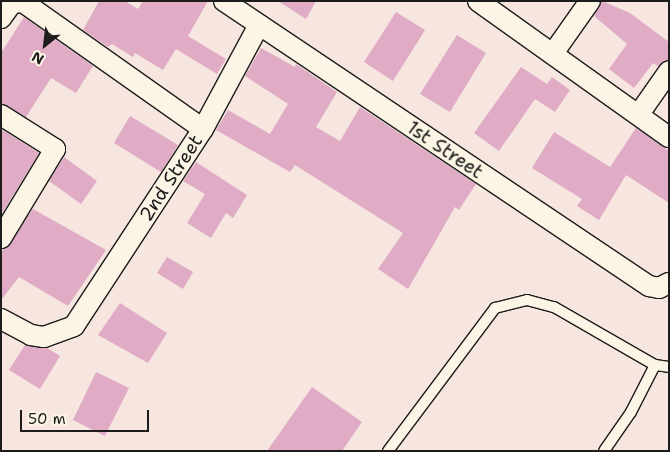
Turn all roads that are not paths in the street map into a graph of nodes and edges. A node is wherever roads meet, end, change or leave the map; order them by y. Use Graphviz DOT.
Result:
graph roads {
  1 [pos="224,1"];
  2 [pos="478,1"];
  3 [pos="590,1"];
  4 [pos="1,18"];
  5 [pos="259,25"];
  6 [pos="554,52"];
  7 [pos="669,71"];
  8 [pos="638,114"];
  9 [pos="1,115"];
  10 [pos="203,129"];
  11 [pos="669,137"];
  12 [pos="1,238"];
  13 [pos="669,283"];
  14 [pos="1,319"];
  15 [pos="655,364"];
  16 [pos="669,367"];
  17 [pos="388,451"];
  18 [pos="604,451"];
  1 -- 5 [label="street, 1st Street"];
  2 -- 6 [label="street"];
  3 -- 6 [label="street"];
  4 -- 10 [label="street"];
  5 -- 10 [label="street, 2nd Street"];
  5 -- 13 [label="street, 1st Street"];
  6 -- 8 [label="street"];
  7 -- 8 [label="street"];
  8 -- 11 [label="street"];
  9 -- 12 [label="street"];
  10 -- 14 [label="street, 2nd Street"];
  15 -- 16 [label="lane"];
  15 -- 17 [label="lane"];
  15 -- 18 [label="lane"];
}
